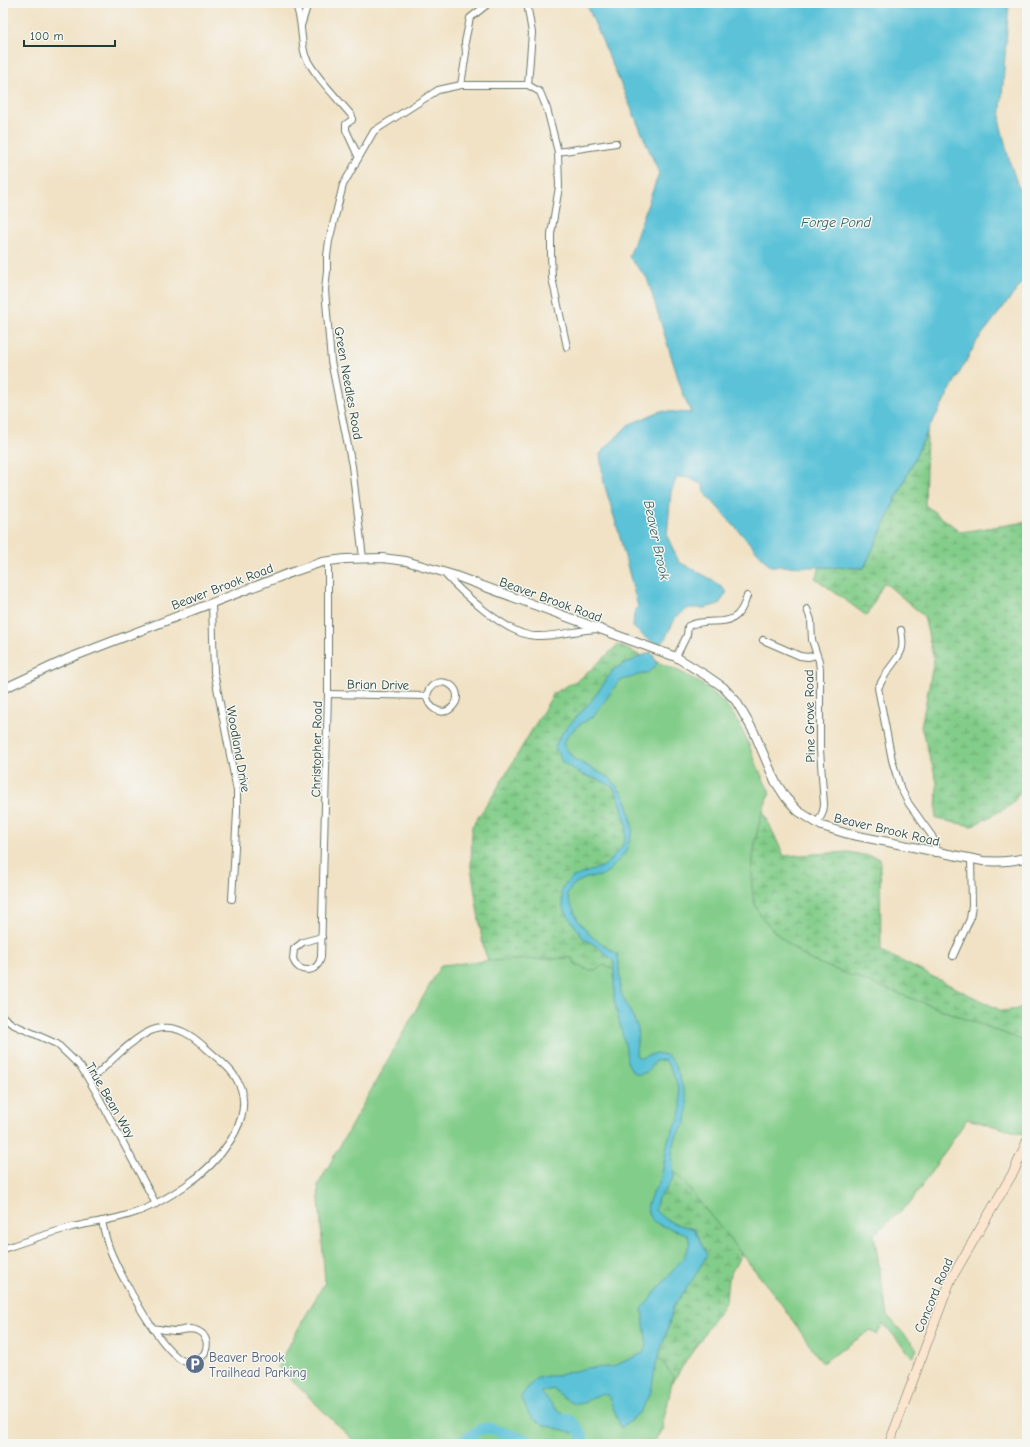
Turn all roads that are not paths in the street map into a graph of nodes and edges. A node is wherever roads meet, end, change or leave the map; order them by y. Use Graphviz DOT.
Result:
graph roads {
  1 [pos="295,3"];
  2 [pos="308,3"];
  3 [pos="489,3"];
  4 [pos="527,3"];
  5 [pos="300,27"];
  6 [pos="461,85"];
  7 [pos="528,85"];
  8 [pos="616,143"];
  9 [pos="558,152"];
  10 [pos="358,156"];
  11 [pos="567,347"];
  12 [pos="363,558"];
  13 [pos="328,561"];
  14 [pos="443,572"];
  15 [pos="747,596"];
  16 [pos="212,603"];
  17 [pos="807,609"];
  18 [pos="598,629"];
  19 [pos="901,630"];
  20 [pos="763,640"];
  21 [pos="816,655"];
  22 [pos="673,656"];
  23 [pos="3,689"];
  24 [pos="328,694"];
  25 [pos="427,696"];
  26 [pos="817,823"];
  27 [pos="935,853"];
  28 [pos="1027,857"];
  29 [pos="972,859"];
  30 [pos="232,899"];
  31 [pos="322,937"];
  32 [pos="953,956"];
  33 [pos="3,1017"];
  34 [pos="90,1081"];
  35 [pos="1027,1141"];
  36 [pos="156,1204"];
  37 [pos="102,1221"];
  38 [pos="3,1249"];
  39 [pos="153,1328"];
  40 [pos="888,1444"];
  1 -- 5 [label="street"];
  2 -- 5 [label="street"];
  3 -- 6 [label="street"];
  4 -- 7 [label="street"];
  5 -- 10 [label="street"];
  6 -- 7 [label="street, Green Needles Road"];
  6 -- 10 [label="street, Green Needles Road"];
  7 -- 9 [label="street"];
  8 -- 9 [label="street"];
  9 -- 11 [label="street"];
  10 -- 12 [label="street, Green Needles Road"];
  12 -- 13 [label="street, Beaver Brook Road"];
  12 -- 14 [label="street, Beaver Brook Road"];
  13 -- 16 [label="street, Beaver Brook Road"];
  13 -- 24 [label="street, Christopher Road"];
  14 -- 18 [label="street, Beaver Brook Road"];
  14 -- 18 [label="street"];
  15 -- 22 [label="street"];
  16 -- 23 [label="street, Beaver Brook Road"];
  16 -- 30 [label="street, Woodland Drive"];
  17 -- 21 [label="street, Pine Grove Road"];
  18 -- 22 [label="street, Beaver Brook Road"];
  19 -- 27 [label="street"];
  20 -- 21 [label="street"];
  21 -- 26 [label="street, Pine Grove Road"];
  22 -- 26 [label="street, Beaver Brook Road"];
  24 -- 25 [label="street, Brian Drive"];
  24 -- 31 [label="street, Christopher Road"];
  25 -- 25 [label="street, Brian Drive"];
  26 -- 27 [label="street, Beaver Brook Road"];
  27 -- 29 [label="street, Beaver Brook Road"];
  28 -- 29 [label="street, Beaver Brook Road"];
  29 -- 32 [label="street"];
  31 -- 31 [label="street, Christopher Road"];
  33 -- 34 [label="street, True Bean Way"];
  34 -- 36 [label="street, True Bean Way"];
  34 -- 36 [label="street"];
  35 -- 40 [label="main road, Concord Road"];
  36 -- 37 [label="street"];
  37 -- 38 [label="street"];
  37 -- 39 [label="street"];
  39 -- 39 [label="street"];
}
